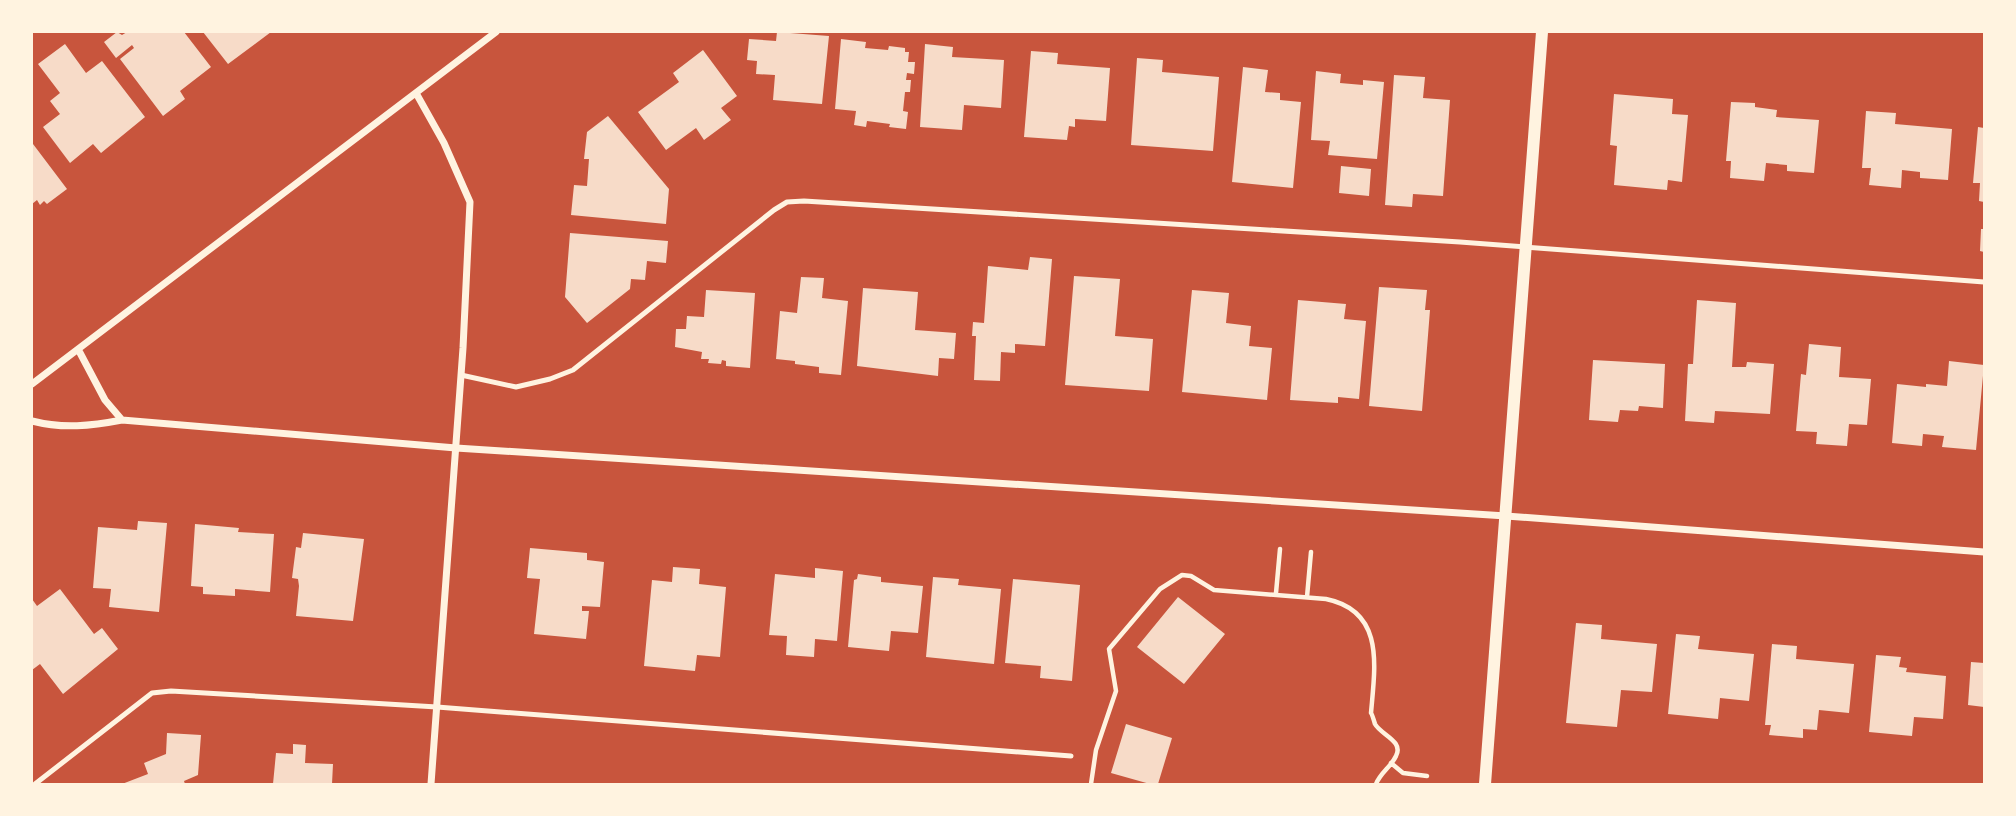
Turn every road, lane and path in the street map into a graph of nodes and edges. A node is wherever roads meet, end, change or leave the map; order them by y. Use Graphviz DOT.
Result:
graph roads {
  1 [pos="496,32"];
  2 [pos="1542,32"];
  3 [pos="416,93"];
  4 [pos="1526,247"];
  5 [pos="1984,282"];
  6 [pos="78,349"];
  7 [pos="461,375"];
  8 [pos="32,384"];
  9 [pos="122,420"];
  10 [pos="32,421"];
  11 [pos="456,448"];
  12 [pos="1506,516"];
  13 [pos="1280,549"];
  14 [pos="1311,552"];
  15 [pos="1984,552"];
  16 [pos="1276,594"];
  17 [pos="1307,597"];
  18 [pos="437,707"];
  19 [pos="1071,756"];
  20 [pos="1391,763"];
  21 [pos="1427,776"];
  22 [pos="35,785"];
  23 [pos="431,785"];
  24 [pos="1091,785"];
  25 [pos="1376,785"];
  26 [pos="1485,785"];
  1 -- 3 [label="street"];
  2 -- 4 [label="street"];
  3 -- 6 [label="street"];
  3 -- 7 [label="street"];
  4 -- 5 [label="lane"];
  4 -- 7 [label="lane"];
  4 -- 12 [label="street"];
  6 -- 8 [label="street"];
  6 -- 9 [label="street"];
  7 -- 11 [label="street"];
  9 -- 10 [label="street"];
  9 -- 11 [label="street"];
  11 -- 12 [label="street"];
  11 -- 18 [label="street"];
  12 -- 15 [label="street"];
  12 -- 26 [label="street"];
  13 -- 16 [label="path"];
  14 -- 17 [label="path"];
  16 -- 17 [label="path"];
  16 -- 24 [label="path"];
  17 -- 20 [label="path"];
  18 -- 19 [label="lane"];
  18 -- 22 [label="lane"];
  18 -- 23 [label="street"];
  20 -- 21 [label="path"];
  20 -- 25 [label="path"];
}
